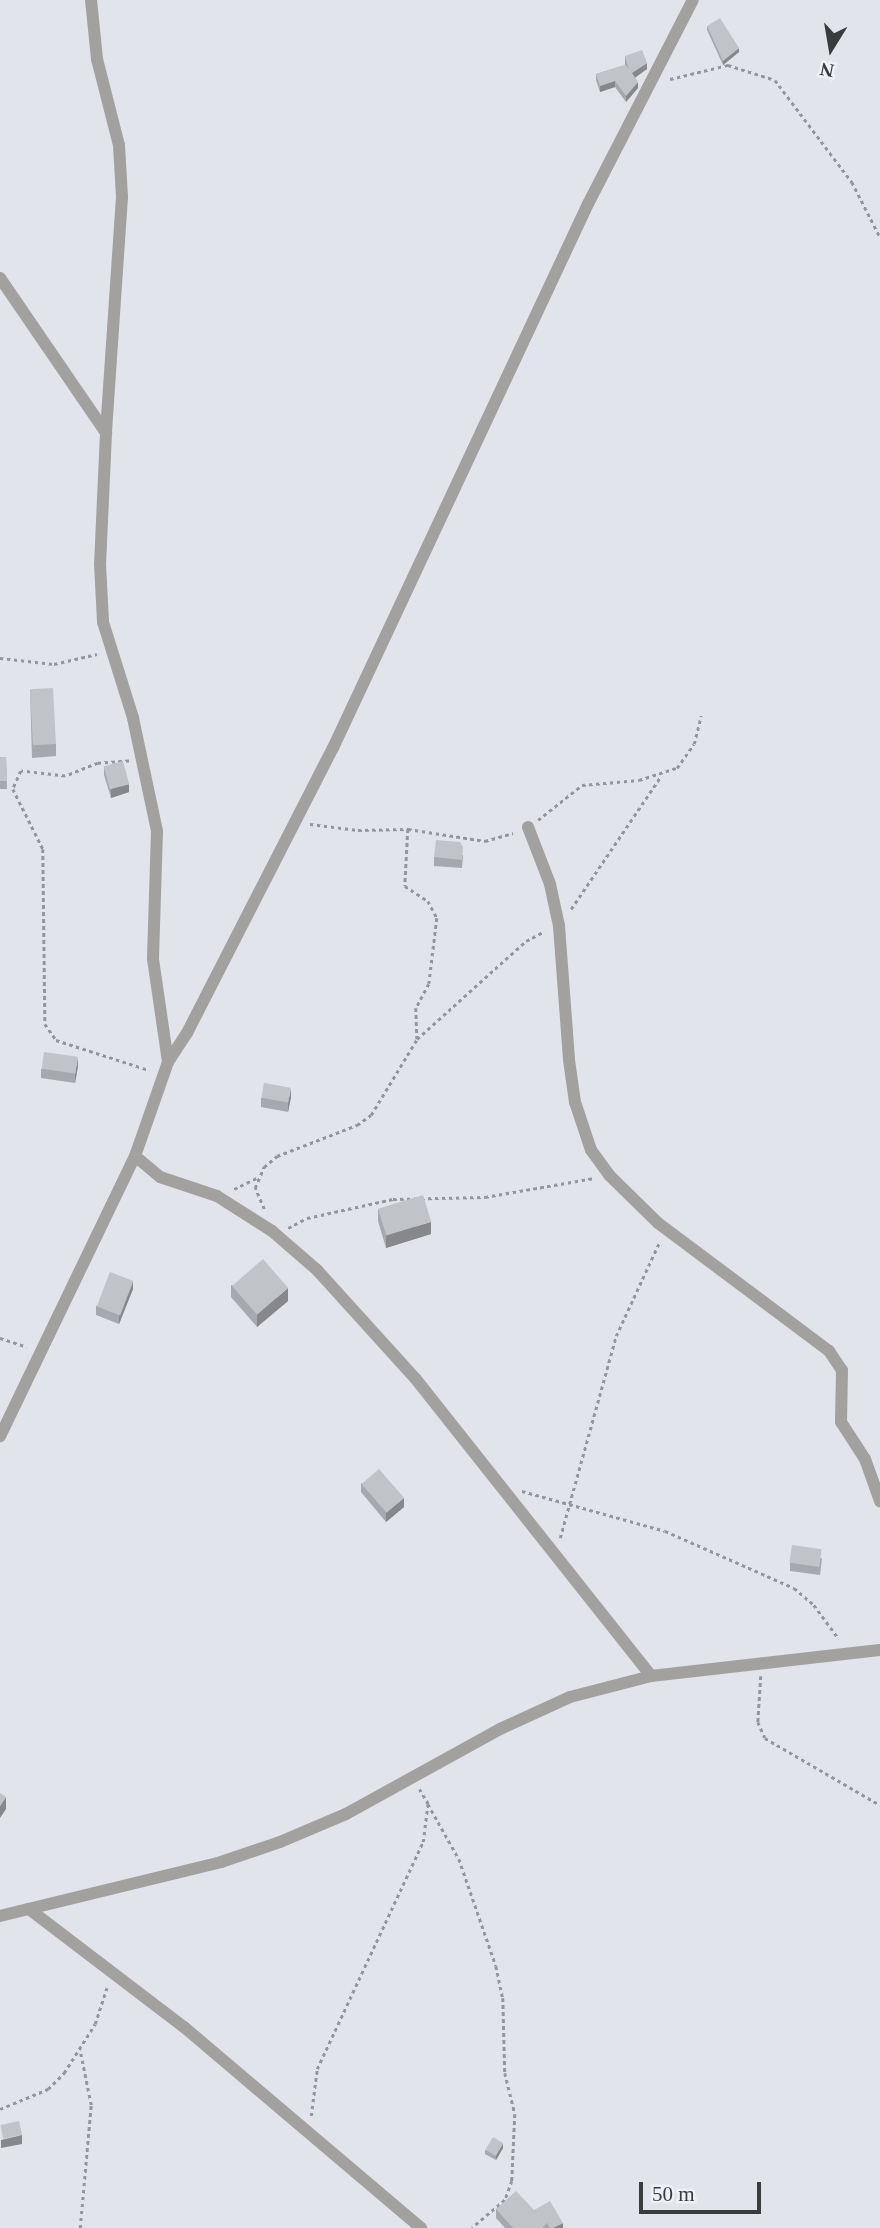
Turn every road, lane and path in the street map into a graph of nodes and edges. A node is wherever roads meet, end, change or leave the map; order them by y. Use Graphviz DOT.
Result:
graph roads {
  1 [pos="91,0"];
  2 [pos="693,0"];
  3 [pos="648,88"];
  4 [pos="880,237"];
  5 [pos="0,278"];
  6 [pos="106,433"];
  7 [pos="111,650"];
  8 [pos="0,658"];
  9 [pos="701,716"];
  10 [pos="142,760"];
  11 [pos="661,776"];
  12 [pos="296,821"];
  13 [pos="528,827"];
  14 [pos="408,829"];
  15 [pos="559,926"];
  16 [pos="417,1039"];
  17 [pos="167,1069"];
  18 [pos="135,1156"];
  19 [pos="609,1175"];
  20 [pos="257,1178"];
  21 [pos="217,1196"];
  22 [pos="657,1223"];
  23 [pos="274,1233"];
  24 [pos="0,1338"];
  25 [pos="40,1352"];
  26 [pos="0,1436"];
  27 [pos="502,1487"];
  28 [pos="880,1501"];
  29 [pos="567,1502"];
  30 [pos="557,1555"];
  31 [pos="880,1650"];
  32 [pos="848,1653"];
  33 [pos="761,1662"];
  34 [pos="651,1676"];
  35 [pos="412,1777"];
  36 [pos="428,1804"];
  37 [pos="880,1805"];
  38 [pos="29,1909"];
  39 [pos="0,1916"];
  40 [pos="108,1968"];
  41 [pos="80,2051"];
  42 [pos="0,2109"];
  43 [pos="311,2131"];
  44 [pos="80,2228"];
  45 [pos="421,2228"];
  46 [pos="472,2228"];
  1 -- 6 [label="street"];
  2 -- 3 [label="street"];
  3 -- 4 [label="path"];
  3 -- 12 [label="street"];
  5 -- 6 [label="street"];
  6 -- 7 [label="street"];
  7 -- 8 [label="path"];
  7 -- 10 [label="street"];
  9 -- 11 [label="path"];
  10 -- 17 [label="street"];
  10 -- 17 [label="path"];
  11 -- 13 [label="path"];
  11 -- 15 [label="path"];
  12 -- 14 [label="path"];
  12 -- 17 [label="street"];
  13 -- 14 [label="path"];
  13 -- 15 [label="street"];
  14 -- 16 [label="path"];
  15 -- 16 [label="path"];
  15 -- 19 [label="street"];
  16 -- 20 [label="path"];
  17 -- 18 [label="street"];
  18 -- 21 [label="street"];
  18 -- 25 [label="street"];
  19 -- 22 [label="street"];
  19 -- 23 [label="path"];
  20 -- 21 [label="path"];
  20 -- 23 [label="path"];
  21 -- 23 [label="street"];
  22 -- 28 [label="street"];
  22 -- 29 [label="path"];
  23 -- 27 [label="street"];
  24 -- 25 [label="path"];
  25 -- 26 [label="street"];
  27 -- 29 [label="path"];
  27 -- 30 [label="street"];
  29 -- 30 [label="path"];
  29 -- 32 [label="path"];
  30 -- 34 [label="street"];
  31 -- 32 [label="street"];
  32 -- 33 [label="street"];
  33 -- 34 [label="street"];
  33 -- 37 [label="path"];
  34 -- 35 [label="street"];
  35 -- 36 [label="path"];
  35 -- 38 [label="street"];
  36 -- 43 [label="path"];
  36 -- 46 [label="path"];
  38 -- 39 [label="street"];
  38 -- 40 [label="street"];
  40 -- 41 [label="path"];
  40 -- 43 [label="street"];
  41 -- 42 [label="path"];
  41 -- 44 [label="path"];
  43 -- 45 [label="street"];
}
